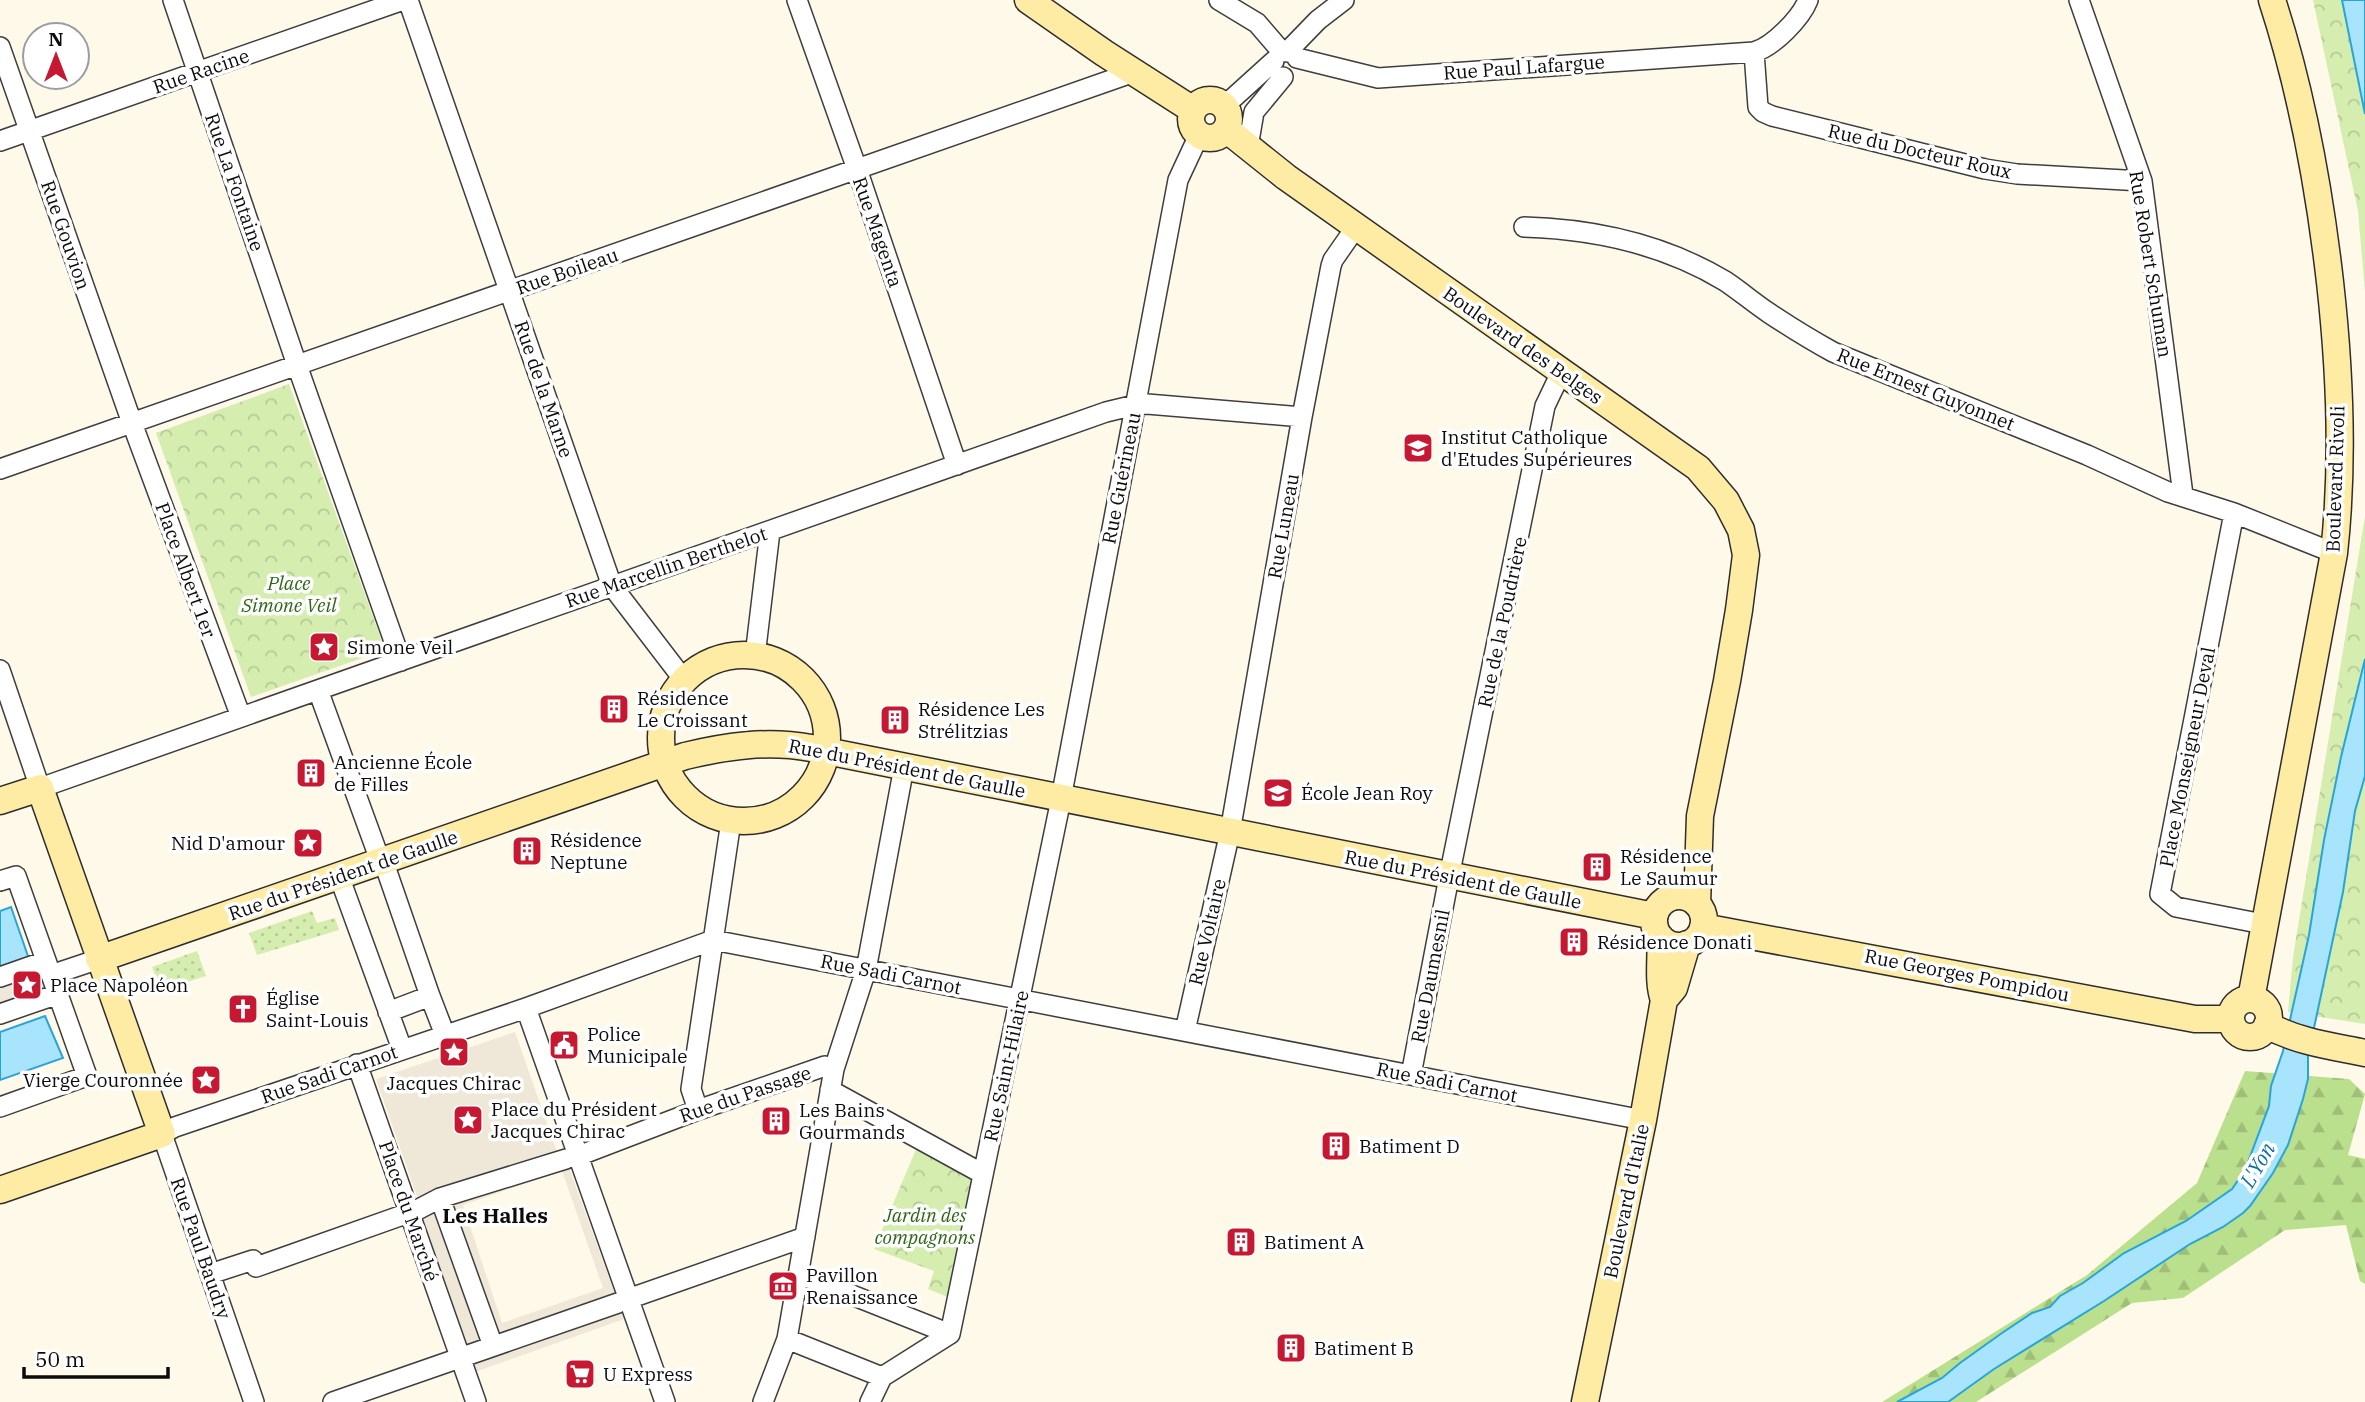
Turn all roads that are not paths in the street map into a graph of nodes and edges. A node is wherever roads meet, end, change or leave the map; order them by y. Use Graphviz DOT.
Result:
graph roads {
  1 [pos="173,0"];
  2 [pos="405,0"];
  3 [pos="797,0"];
  4 [pos="1028,0"];
  5 [pos="1219,0"];
  6 [pos="1808,0"];
  7 [pos="2079,0"];
  8 [pos="2272,0"];
  9 [pos="1340,3"];
  10 [pos="0,47"];
  11 [pos="1754,52"];
  12 [pos="1288,61"];
  13 [pos="198,72"];
  14 [pos="1134,72"];
  15 [pos="1223,116"];
  16 [pos="29,131"];
  17 [pos="1193,135"];
  18 [pos="0,141"];
  19 [pos="1248,147"];
  20 [pos="857,169"];
  21 [pos="2141,181"];
  22 [pos="1356,227"];
  23 [pos="1524,227"];
  24 [pos="510,290"];
  25 [pos="297,365"];
  26 [pos="1564,372"];
  27 [pos="1135,405"];
  28 [pos="1303,417"];
  29 [pos="132,423"];
  30 [pos="957,465"];
  31 [pos="0,469"];
  32 [pos="2183,495"];
  33 [pos="2234,513"];
  34 [pos="770,531"];
  35 [pos="2333,553"];
  36 [pos="612,586"];
  37 [pos="755,656"];
  38 [pos="401,661"];
  39 [pos="0,670"];
  40 [pos="684,680"];
  41 [pos="318,690"];
  42 [pos="241,717"];
  43 [pos="827,752"];
  44 [pos="664,764"];
  45 [pos="904,767"];
  46 [pos="40,788"];
  47 [pos="1061,799"];
  48 [pos="0,802"];
  49 [pos="1700,816"];
  50 [pos="731,821"];
  51 [pos="1230,832"];
  52 [pos="383,860"];
  53 [pos="340,876"];
  54 [pos="1449,877"];
  55 [pos="0,881"];
  56 [pos="1662,917"];
  57 [pos="2263,924"];
  58 [pos="1696,925"];
  59 [pos="713,940"];
  60 [pos="99,960"];
  61 [pos="866,970"];
  62 [pos="0,977"];
  63 [pos="52,977"];
  64 [pos="430,996"];
  65 [pos="1020,999"];
  66 [pos="2251,999"];
  67 [pos="1664,1000"];
  68 [pos="526,1008"];
  69 [pos="388,1012"];
  70 [pos="0,1014"];
  71 [pos="2231,1019"];
  72 [pos="2276,1030"];
  73 [pos="1185,1031"];
  74 [pos="445,1035"];
  75 [pos="402,1049"];
  76 [pos="2365,1053"];
  77 [pos="357,1064"];
  78 [pos="834,1069"];
  79 [pos="1412,1075"];
  80 [pos="830,1090"];
  81 [pos="0,1107"];
  82 [pos="698,1110"];
  83 [pos="1643,1120"];
  84 [pos="162,1133"];
  85 [pos="572,1158"];
  86 [pos="983,1174"];
  87 [pos="0,1190"];
  88 [pos="440,1198"];
  89 [pos="409,1212"];
  90 [pos="806,1237"];
  91 [pos="210,1274"];
  92 [pos="799,1274"];
  93 [pos="623,1301"];
  94 [pos="950,1334"];
  95 [pos="787,1339"];
  96 [pos="493,1346"];
  97 [pos="460,1358"];
  98 [pos="882,1377"];
  99 [pos="254,1402"];
  100 [pos="333,1402"];
  101 [pos="476,1402"];
  102 [pos="665,1402"];
  103 [pos="762,1402"];
  104 [pos="870,1402"];
  105 [pos="1585,1402"];
  1 -- 13 [label="street, Rue La Fontaine"];
  2 -- 13 [label="street, Rue Racine"];
  2 -- 24 [label="street, Rue de la Marne"];
  3 -- 20 [label="street, Rue Magenta"];
  4 -- 14 [label="street"];
  5 -- 12 [label="street"];
  6 -- 11 [label="street"];
  7 -- 21 [label="street, Rue Robert Schuman"];
  8 -- 35 [label="street, Boulevard Rivoli"];
  9 -- 12 [label="street"];
  10 -- 16 [label="street, Rue Gouvion"];
  11 -- 12 [label="street, Rue Paul Lafargue"];
  11 -- 21 [label="street, Rue du Docteur Roux"];
  12 -- 15 [label="street"];
  12 -- 19 [label="street"];
  13 -- 16 [label="street, Rue Racine"];
  13 -- 25 [label="street, Rue La Fontaine"];
  14 -- 17 [label="street"];
  14 -- 20 [label="street, Rue Boileau"];
  15 -- 17 [label="street"];
  15 -- 19 [label="street, Boulevard des Belges"];
  16 -- 18 [label="street, Rue Racine"];
  16 -- 29 [label="street, Rue Gouvion"];
  17 -- 27 [label="street, Rue Guérineau"];
  19 -- 22 [label="street, Boulevard des Belges"];
  20 -- 24 [label="street, Rue Boileau"];
  20 -- 30 [label="street, Rue Magenta"];
  21 -- 32 [label="street, Rue Robert Schuman"];
  22 -- 26 [label="street, Boulevard des Belges"];
  22 -- 28 [label="street, Rue Luneau"];
  23 -- 32 [label="street, Rue Ernest Guyonnet"];
  24 -- 25 [label="street, Rue Boileau"];
  24 -- 36 [label="street, Rue de la Marne"];
  25 -- 29 [label="street, Rue Boileau"];
  25 -- 38 [label="street"];
  26 -- 49 [label="street, Boulevard des Belges"];
  26 -- 54 [label="street, Rue de la Poudrière"];
  27 -- 28 [label="street, Rue Marcellin Berthelot"];
  27 -- 30 [label="street, Rue Marcellin Berthelot"];
  27 -- 47 [label="street, Rue Guérineau"];
  28 -- 51 [label="street, Rue Luneau"];
  29 -- 31 [label="street, Rue Boileau"];
  29 -- 42 [label="street, Place Albert 1er"];
  30 -- 34 [label="street, Rue Marcellin Berthelot"];
  32 -- 33 [label="street, Rue Ernest Guyonnet"];
  33 -- 35 [label="street, Rue Ernest Guyonnet"];
  33 -- 57 [label="street, Place Monseigneur Deval"];
  34 -- 36 [label="street, Rue Marcellin Berthelot"];
  34 -- 37 [label="street"];
  35 -- 57 [label="street, Boulevard Rivoli"];
  36 -- 38 [label="street, Rue Marcellin Berthelot"];
  36 -- 40 [label="street, Rue de la Marne"];
  37 -- 40 [label="street"];
  37 -- 43 [label="street"];
  38 -- 41 [label="street, Rue Marcellin Berthelot"];
  39 -- 46 [label="street"];
  40 -- 44 [label="street"];
  41 -- 42 [label="street, Rue Marcellin Berthelot"];
  41 -- 52 [label="street"];
  42 -- 46 [label="street, Rue Marcellin Berthelot"];
  43 -- 44 [label="street, Rue du Président de Gaulle"];
  43 -- 45 [label="street, Rue du Président de Gaulle"];
  43 -- 50 [label="street"];
  44 -- 50 [label="street"];
  44 -- 52 [label="street, Rue du Président de Gaulle"];
  45 -- 47 [label="street, Rue du Président de Gaulle"];
  45 -- 61 [label="street"];
  46 -- 48 [label="street"];
  46 -- 60 [label="street"];
  47 -- 51 [label="street, Rue du Président de Gaulle"];
  47 -- 65 [label="street, Rue Saint-Hilaire"];
  49 -- 56 [label="street, Boulevard d'Italie"];
  49 -- 58 [label="street, Boulevard d'Italie"];
  50 -- 59 [label="street"];
  51 -- 54 [label="street, Rue du Président de Gaulle"];
  51 -- 73 [label="street, Rue Voltaire"];
  52 -- 53 [label="street, Rue du Président de Gaulle"];
  52 -- 64 [label="street"];
  53 -- 60 [label="street, Rue du Président de Gaulle"];
  53 -- 69 [label="street"];
  54 -- 56 [label="street, Rue du Président de Gaulle"];
  54 -- 79 [label="street, Rue Daumesnil"];
  55 -- 63 [label="street"];
  56 -- 58 [label="street"];
  56 -- 58 [label="street"];
  56 -- 67 [label="street, Boulevard d'Italie"];
  57 -- 66 [label="street, Boulevard Rivoli"];
  58 -- 67 [label="street, Boulevard d'Italie"];
  58 -- 71 [label="street, Rue Georges Pompidou"];
  59 -- 61 [label="street, Rue Sadi Carnot"];
  59 -- 68 [label="street, Rue Sadi Carnot"];
  59 -- 82 [label="street"];
  60 -- 63 [label="street"];
  60 -- 84 [label="street"];
  61 -- 65 [label="street, Rue Sadi Carnot"];
  61 -- 78 [label="street"];
  62 -- 63 [label="street"];
  63 -- 70 [label="street"];
  63 -- 81 [label="street"];
  64 -- 69 [label="street"];
  64 -- 74 [label="street"];
  65 -- 73 [label="street, Rue Sadi Carnot"];
  65 -- 86 [label="street, Rue Saint-Hilaire"];
  66 -- 71 [label="street"];
  66 -- 72 [label="street"];
  67 -- 83 [label="street, Boulevard d'Italie"];
  68 -- 74 [label="street, Rue Sadi Carnot"];
  68 -- 85 [label="street"];
  69 -- 75 [label="street"];
  71 -- 72 [label="street"];
  72 -- 76 [label="street"];
  73 -- 79 [label="street, Rue Sadi Carnot"];
  74 -- 75 [label="street, Rue Sadi Carnot"];
  75 -- 77 [label="street, Rue Sadi Carnot"];
  77 -- 84 [label="street, Rue Sadi Carnot"];
  77 -- 89 [label="street, Place du Marché"];
  78 -- 80 [label="street"];
  78 -- 82 [label="street, Rue du Passage"];
  79 -- 83 [label="street, Rue Sadi Carnot"];
  80 -- 86 [label="street"];
  80 -- 90 [label="street"];
  82 -- 85 [label="street, Rue du Passage"];
  83 -- 105 [label="street, Boulevard d'Italie"];
  84 -- 87 [label="street"];
  84 -- 91 [label="street, Rue Paul Baudry"];
  85 -- 88 [label="street, Rue du Passage"];
  85 -- 93 [label="street"];
  86 -- 94 [label="street, Rue Saint-Hilaire"];
  88 -- 89 [label="street, Rue du Passage"];
  88 -- 96 [label="street"];
  89 -- 91 [label="street, Rue du Passage"];
  89 -- 97 [label="street, Place du Marché"];
  90 -- 92 [label="street"];
  90 -- 93 [label="street"];
  91 -- 99 [label="street, Rue Paul Baudry"];
  92 -- 94 [label="street"];
  92 -- 95 [label="street"];
  93 -- 96 [label="street"];
  93 -- 102 [label="street"];
  94 -- 98 [label="street"];
  95 -- 98 [label="street"];
  95 -- 103 [label="street"];
  96 -- 97 [label="street"];
  97 -- 100 [label="street"];
  97 -- 101 [label="street, Place du Marché"];
  98 -- 104 [label="street"];
}
